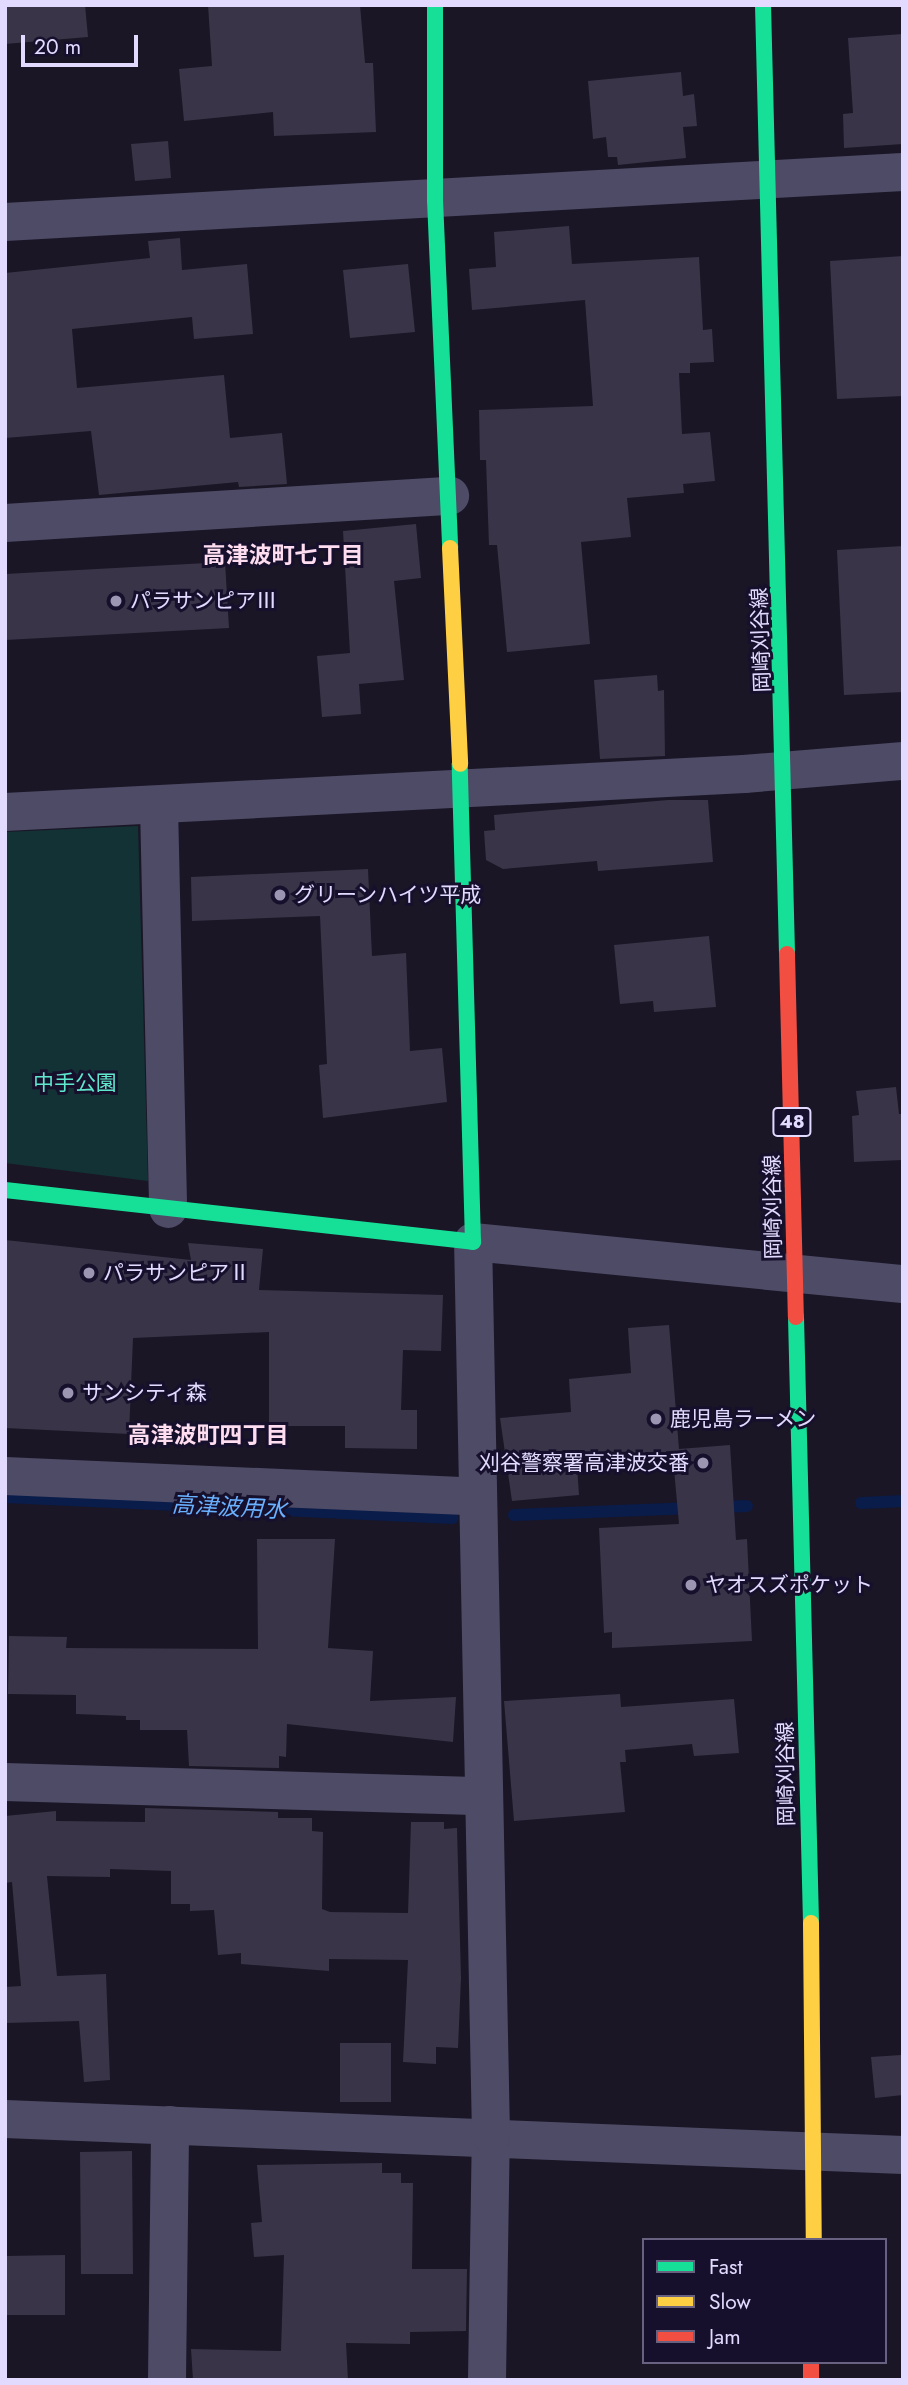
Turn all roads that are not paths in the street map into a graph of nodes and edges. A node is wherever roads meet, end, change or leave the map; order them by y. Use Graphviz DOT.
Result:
graph roads {
  1 [pos="435,5"];
  2 [pos="763,5"];
  3 [pos="903,172"];
  4 [pos="769,182"];
  5 [pos="435,200"];
  6 [pos="5,222"];
  7 [pos="450,496"];
  8 [pos="5,523"];
  9 [pos="903,761"];
  10 [pos="785,771"];
  11 [pos="461,789"];
  12 [pos="159,806"];
  13 [pos="5,812"];
  14 [pos="5,1190"];
  15 [pos="168,1209"];
  16 [pos="473,1242"];
  17 [pos="795,1273"];
  18 [pos="903,1284"];
  19 [pos="5,1476"];
  20 [pos="478,1497"];
  21 [pos="5,1782"];
  22 [pos="483,1796"];
  23 [pos="5,2119"];
  24 [pos="170,2125"];
  25 [pos="492,2135"];
  26 [pos="817,2152"];
  27 [pos="903,2155"];
  28 [pos="814,2238"];
  29 [pos="167,2380"];
  30 [pos="487,2380"];
  1 -- 5 [label="main road"];
  2 -- 4 [label="main road, 岡崎刈谷線 / 48"];
  3 -- 4 [label="street"];
  4 -- 5 [label="street"];
  4 -- 10 [label="main road, 岡崎刈谷線 / 48"];
  5 -- 6 [label="street"];
  5 -- 7 [label="main road"];
  7 -- 8 [label="street"];
  7 -- 11 [label="main road"];
  9 -- 10 [label="street"];
  10 -- 11 [label="street"];
  10 -- 17 [label="main road, 岡崎刈谷線 / 48"];
  11 -- 12 [label="street"];
  11 -- 16 [label="main road"];
  12 -- 13 [label="street"];
  12 -- 15 [label="street"];
  14 -- 15 [label="main road"];
  15 -- 16 [label="main road"];
  16 -- 17 [label="street"];
  16 -- 20 [label="street"];
  17 -- 18 [label="street"];
  17 -- 26 [label="main road, 岡崎刈谷線 / 48"];
  19 -- 20 [label="street"];
  20 -- 22 [label="street"];
  21 -- 22 [label="street"];
  22 -- 25 [label="street"];
  23 -- 24 [label="street"];
  24 -- 25 [label="street"];
  24 -- 29 [label="street"];
  25 -- 26 [label="street"];
  25 -- 30 [label="street"];
  26 -- 27 [label="street"];
  26 -- 28 [label="main road, 岡崎刈谷線 / 48"];
}
